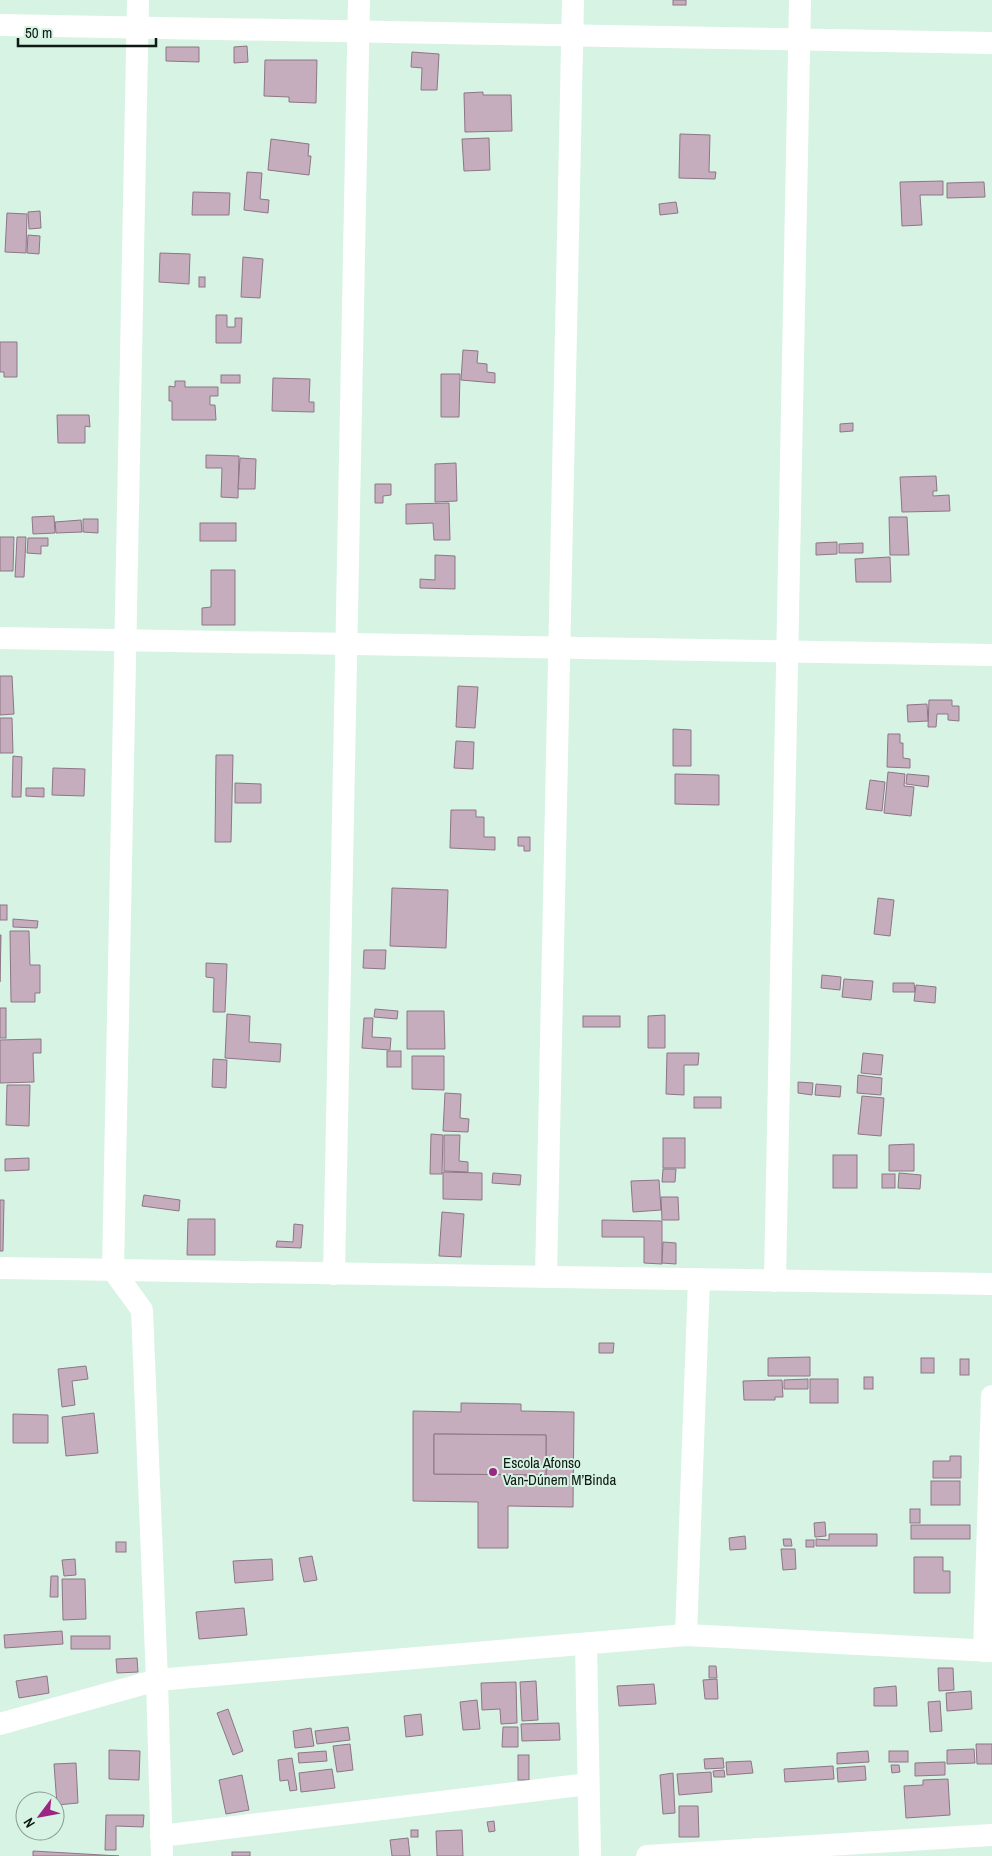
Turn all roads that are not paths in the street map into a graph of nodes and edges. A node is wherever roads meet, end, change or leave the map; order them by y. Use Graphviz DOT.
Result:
graph roads {
  1 [pos="138,0"];
  2 [pos="359,0"];
  3 [pos="573,0"];
  4 [pos="800,0"];
  5 [pos="0,25"];
  6 [pos="137,28"];
  7 [pos="359,32"];
  8 [pos="572,36"];
  9 [pos="800,40"];
  10 [pos="992,43"];
  11 [pos="0,638"];
  12 [pos="124,640"];
  13 [pos="347,644"];
  14 [pos="559,648"];
  15 [pos="788,652"];
  16 [pos="992,655"];
  17 [pos="0,1268"];
  18 [pos="112,1270"];
  19 [pos="334,1274"];
  20 [pos="546,1277"];
  21 [pos="699,1279"];
  22 [pos="775,1281"];
  23 [pos="992,1284"];
  24 [pos="992,1396"];
  25 [pos="686,1635"];
  26 [pos="586,1644"];
  27 [pos="988,1651"];
  28 [pos="157,1680"];
  29 [pos="0,1724"];
  30 [pos="588,1784"];
  31 [pos="992,1835"];
  32 [pos="161,1846"];
  33 [pos="590,1856"];
  34 [pos="647,1856"];
  1 -- 6 [label="street"];
  2 -- 7 [label="street"];
  3 -- 8 [label="street"];
  4 -- 9 [label="street"];
  5 -- 6 [label="street"];
  6 -- 7 [label="street"];
  6 -- 12 [label="street"];
  7 -- 8 [label="street"];
  7 -- 13 [label="street"];
  8 -- 9 [label="street"];
  8 -- 14 [label="street"];
  9 -- 10 [label="street"];
  9 -- 15 [label="street"];
  11 -- 12 [label="street"];
  12 -- 13 [label="street"];
  12 -- 18 [label="street"];
  13 -- 14 [label="street"];
  13 -- 19 [label="street"];
  14 -- 15 [label="street"];
  14 -- 20 [label="street"];
  15 -- 16 [label="street"];
  15 -- 22 [label="street"];
  17 -- 18 [label="street"];
  18 -- 19 [label="street"];
  18 -- 28 [label="street"];
  19 -- 20 [label="street"];
  20 -- 21 [label="street"];
  21 -- 22 [label="street"];
  21 -- 25 [label="street"];
  22 -- 23 [label="street"];
  24 -- 27 [label="street"];
  25 -- 26 [label="street"];
  25 -- 27 [label="street"];
  26 -- 28 [label="street"];
  26 -- 30 [label="street"];
  28 -- 29 [label="street"];
  28 -- 32 [label="street"];
  30 -- 32 [label="street"];
  30 -- 33 [label="street"];
  31 -- 34 [label="street"];
}
